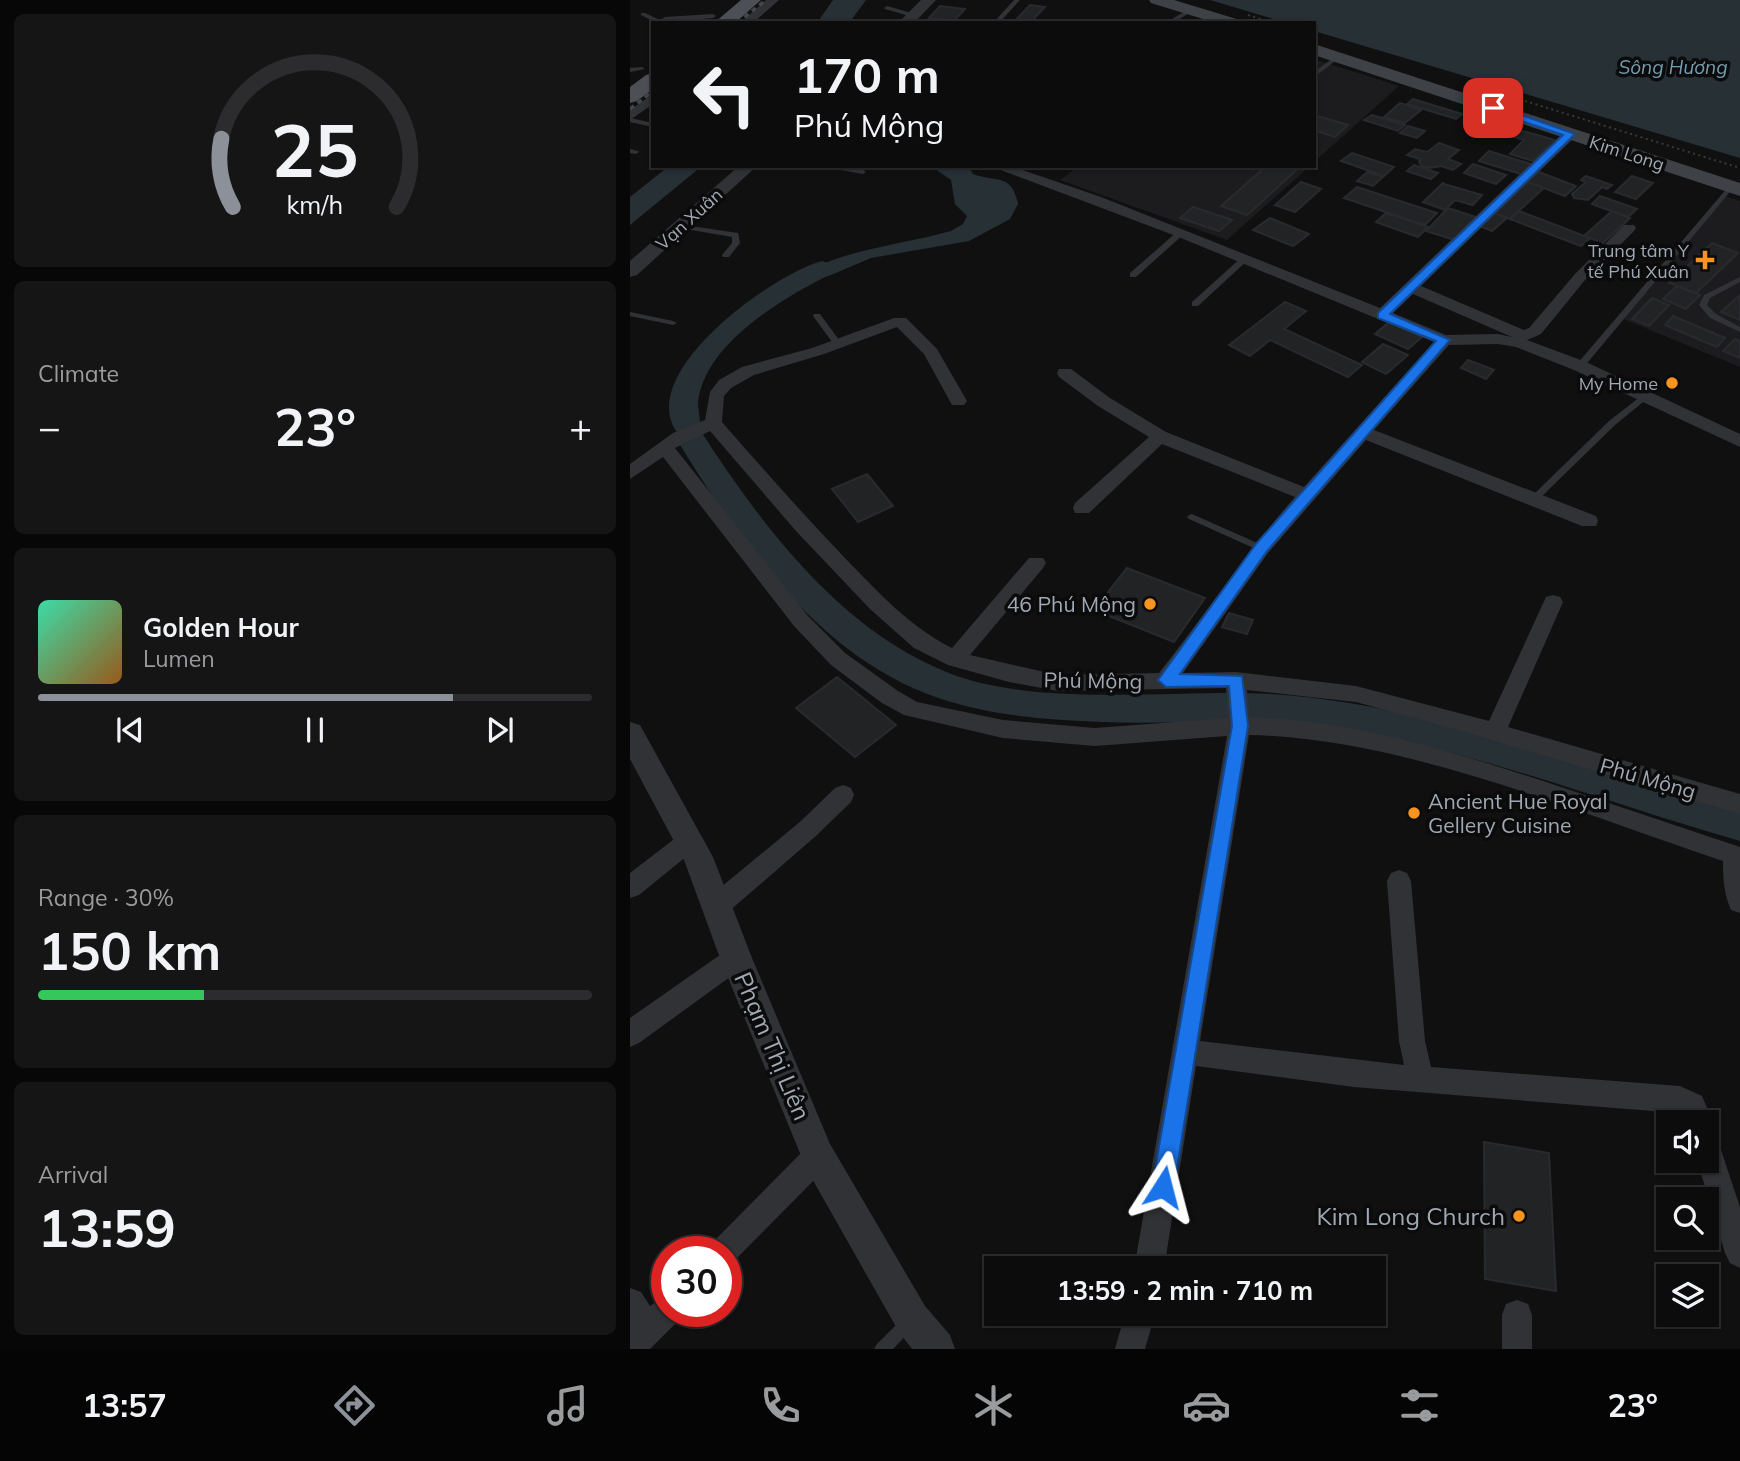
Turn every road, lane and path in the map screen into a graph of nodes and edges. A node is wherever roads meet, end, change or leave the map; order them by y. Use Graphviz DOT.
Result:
graph roads {
  1 [pos="733,0"];
  2 [pos="752,0"];
  3 [pos="773,0"];
  4 [pos="929,0"];
  5 [pos="1017,0"];
  6 [pos="1157,0"];
  7 [pos="887,8"];
  8 [pos="1191,10"];
  9 [pos="643,14"];
  10 [pos="909,19"];
  11 [pos="658,21"];
  12 [pos="662,21"];
  13 [pos="714,21"];
  14 [pos="748,21"];
  15 [pos="998,21"];
  16 [pos="1172,21"];
  17 [pos="1223,21"];
  18 [pos="1316,49"];
  19 [pos="1339,56"];
  20 [pos="642,72"];
  21 [pos="1316,73"];
  22 [pos="630,97"];
  23 [pos="651,100"];
  24 [pos="630,118"];
  25 [pos="651,124"];
  26 [pos="1570,134"];
  27 [pos="747,168"];
  28 [pos="834,168"];
  29 [pos="1003,168"];
  30 [pos="863,172"];
  31 [pos="1736,188"];
  32 [pos="680,226"];
  33 [pos="1629,228"];
  34 [pos="1181,233"];
  35 [pos="726,255"];
  36 [pos="1245,259"];
  37 [pos="630,271"];
  38 [pos="1133,275"];
  39 [pos="1740,279"];
  40 [pos="1412,288"];
  41 [pos="1195,304"];
  42 [pos="630,314"];
  43 [pos="1382,315"];
  44 [pos="817,316"];
  45 [pos="673,323"];
  46 [pos="1740,330"];
  47 [pos="1444,340"];
  48 [pos="838,344"];
  49 [pos="1580,366"];
  50 [pos="1065,373"];
  51 [pos="1645,396"];
  52 [pos="958,401"];
  53 [pos="713,423"];
  54 [pos="1363,432"];
  55 [pos="1160,436"];
  56 [pos="1740,441"];
  57 [pos="664,446"];
  58 [pos="630,472"];
  59 [pos="1307,495"];
  60 [pos="1534,499"];
  61 [pos="1082,508"];
  62 [pos="1192,517"];
  63 [pos="1589,521"];
  64 [pos="1261,548"];
  65 [pos="1035,563"];
  66 [pos="1553,602"];
  67 [pos="955,659"];
  68 [pos="1166,680"];
  69 [pos="1238,704"];
  70 [pos="1495,732"];
  71 [pos="630,733"];
  72 [pos="843,795"];
  73 [pos="1740,804"];
  74 [pos="690,840"];
  75 [pos="1737,856"];
  76 [pos="1399,881"];
  77 [pos="630,887"];
  78 [pos="1740,902"];
  79 [pos="718,905"];
  80 [pos="736,958"];
  81 [pos="630,1034"];
  82 [pos="1186,1052"];
  83 [pos="1420,1079"];
  84 [pos="1694,1110"];
  85 [pos="818,1156"];
  86 [pos="1715,1173"];
  87 [pos="739,1236"];
  88 [pos="1740,1253"];
  89 [pos="1151,1256"];
  90 [pos="630,1303"];
  91 [pos="1517,1315"];
  92 [pos="912,1319"];
  93 [pos="1137,1326"];
  94 [pos="648,1329"];
  95 [pos="882,1349"];
  96 [pos="936,1349"];
  97 [pos="1130,1349"];
  98 [pos="1517,1349"];
  1 -- 13 [label="main road"];
  2 -- 13 [label="main road"];
  3 -- 14 [label="street"];
  4 -- 10 [label="street"];
  5 -- 15 [label="lane"];
  6 -- 8 [label="main road"];
  7 -- 10 [label="lane"];
  8 -- 16 [label="lane"];
  8 -- 17 [label="main road"];
  9 -- 11 [label="lane"];
  12 -- 13 [label="lane"];
  18 -- 19 [label="main road, Kim Long"];
  19 -- 21 [label="lane"];
  19 -- 26 [label="main road, Kim Long"];
  20 -- 22 [label="main road"];
  23 -- 24 [label="street"];
  24 -- 25 [label="lane"];
  26 -- 31 [label="main road, Kim Long"];
  26 -- 40 [label="street"];
  27 -- 32 [label="street, Vạn Xuân"];
  28 -- 30 [label="lane"];
  29 -- 34 [label="street"];
  31 -- 49 [label="lane"];
  32 -- 35 [label="lane"];
  32 -- 37 [label="street, Vạn Xuân"];
  33 -- 40 [label="street"];
  34 -- 36 [label="street"];
  34 -- 38 [label="lane"];
  36 -- 41 [label="lane"];
  36 -- 43 [label="street"];
  39 -- 46 [label="lane"];
  40 -- 43 [label="street"];
  42 -- 45 [label="lane"];
  43 -- 47 [label="street"];
  44 -- 48 [label="lane"];
  47 -- 49 [label="street"];
  47 -- 54 [label="street"];
  48 -- 52 [label="street"];
  48 -- 53 [label="street"];
  49 -- 51 [label="street"];
  50 -- 55 [label="street"];
  51 -- 56 [label="street"];
  51 -- 60 [label="lane"];
  53 -- 57 [label="street"];
  53 -- 67 [label="street, Phú Mộng"];
  54 -- 59 [label="street"];
  54 -- 60 [label="street"];
  55 -- 59 [label="street"];
  55 -- 61 [label="street"];
  57 -- 58 [label="street"];
  57 -- 69 [label="street"];
  59 -- 64 [label="street"];
  60 -- 63 [label="street"];
  62 -- 64 [label="lane"];
  64 -- 68 [label="street"];
  65 -- 67 [label="street"];
  66 -- 70 [label="street"];
  67 -- 68 [label="street, Phú Mộng"];
  68 -- 69 [label="street, Phú Mộng"];
  69 -- 70 [label="street, Phú Mộng"];
  69 -- 75 [label="street"];
  69 -- 82 [label="street"];
  70 -- 73 [label="street, Phú Mộng"];
  71 -- 74 [label="street, Phạm Thị Liên"];
  72 -- 79 [label="street"];
  74 -- 77 [label="street"];
  74 -- 79 [label="street, Phạm Thị Liên"];
  75 -- 78 [label="street"];
  76 -- 83 [label="street"];
  79 -- 80 [label="street, Phạm Thị Liên"];
  80 -- 81 [label="street"];
  80 -- 85 [label="street, Phạm Thị Liên"];
  82 -- 83 [label="street"];
  82 -- 89 [label="street"];
  83 -- 84 [label="street"];
  85 -- 87 [label="street"];
  85 -- 92 [label="street, Phạm Thị Liên"];
  86 -- 88 [label="street"];
  90 -- 94 [label="street"];
  91 -- 98 [label="street"];
  92 -- 95 [label="lane"];
  92 -- 96 [label="street, Phạm Thị Liên"];
  93 -- 97 [label="street"];
}
